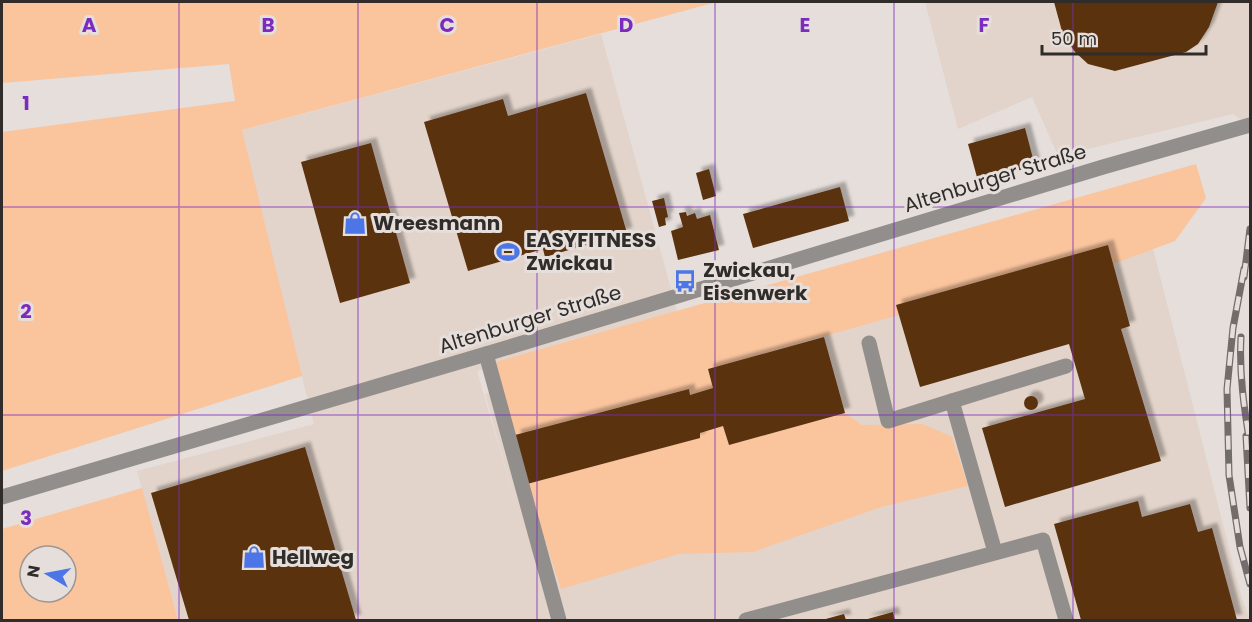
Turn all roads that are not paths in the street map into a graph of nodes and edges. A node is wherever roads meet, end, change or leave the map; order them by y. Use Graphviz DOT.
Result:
graph roads {
  1 [pos="1251,125"];
  2 [pos="868,343"];
  3 [pos="486,354"];
  4 [pos="1066,366"];
  5 [pos="952,400"];
  6 [pos="2,497"];
  7 [pos="995,552"];
  8 [pos="559,621"];
  9 [pos="746,621"];
  10 [pos="1066,621"];
  1 -- 3 [label="street, Altenburger Straße"];
  2 -- 5 [label="street"];
  3 -- 6 [label="street, Altenburger Straße"];
  3 -- 8 [label="street"];
  4 -- 5 [label="street"];
  5 -- 7 [label="street"];
  7 -- 9 [label="street"];
  7 -- 10 [label="street"];
}
